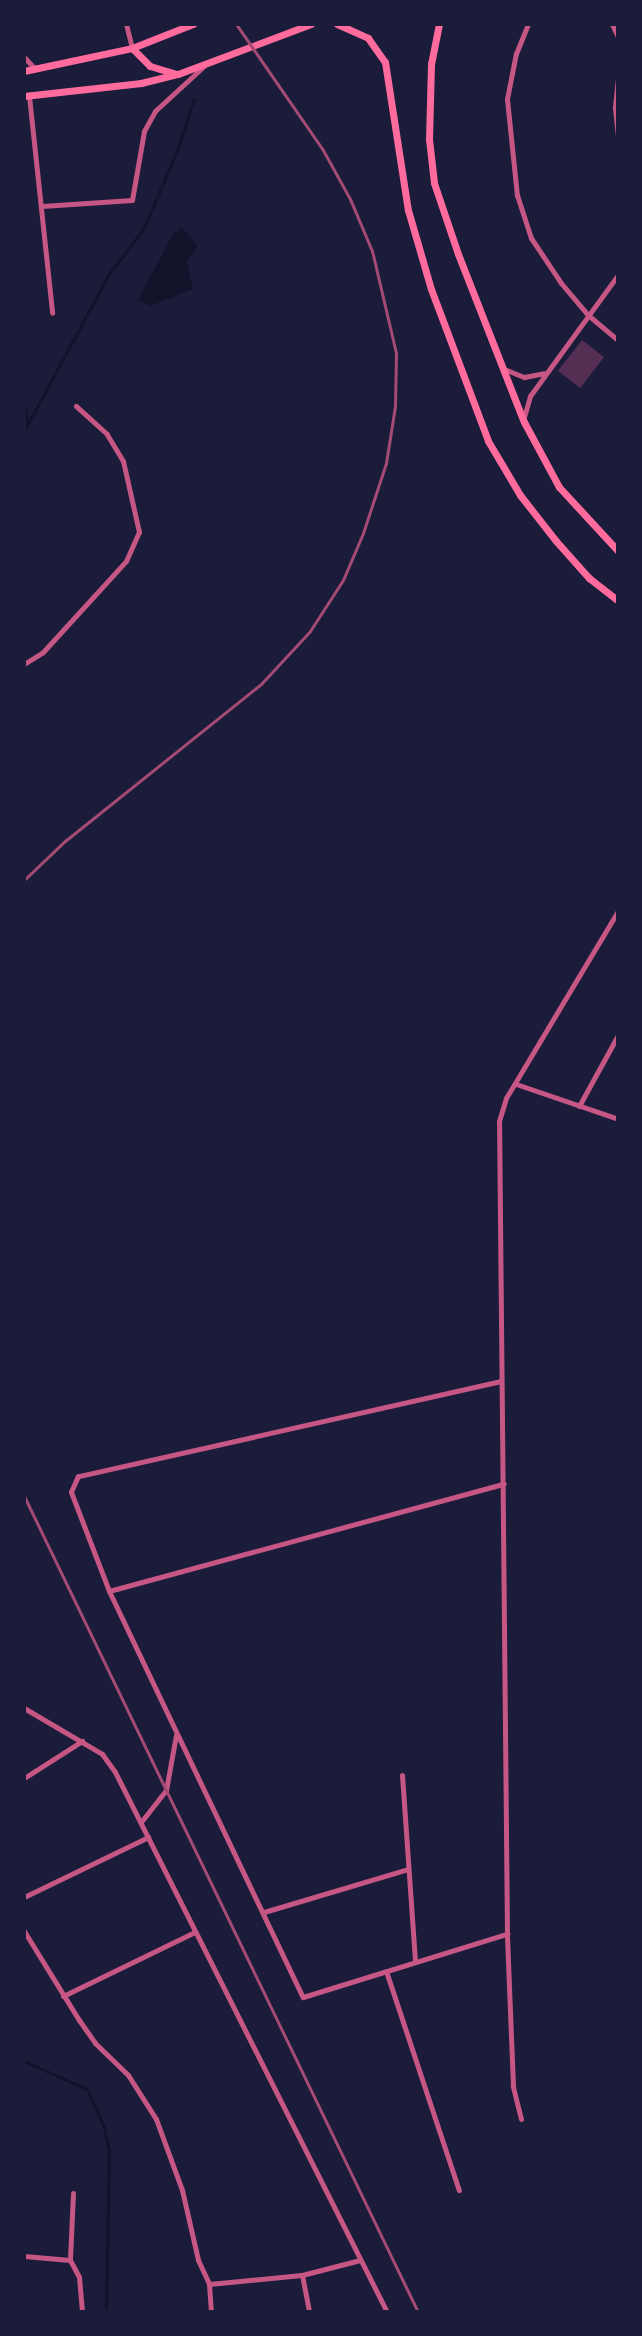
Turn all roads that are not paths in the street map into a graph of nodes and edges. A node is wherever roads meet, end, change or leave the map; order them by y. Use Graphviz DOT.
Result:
graph roads {
  1 [pos="126,24"];
  2 [pos="193,24"];
  3 [pos="311,24"];
  4 [pos="337,24"];
  5 [pos="439,24"];
  6 [pos="528,24"];
  7 [pos="612,24"];
  8 [pos="618,37"];
  9 [pos="132,48"];
  10 [pos="24,57"];
  11 [pos="208,63"];
  12 [pos="36,70"];
  13 [pos="24,71"];
  14 [pos="178,74"];
  15 [pos="618,78"];
  16 [pos="27,96"];
  17 [pos="618,136"];
  18 [pos="42,206"];
  19 [pos="618,275"];
  20 [pos="52,313"];
  21 [pos="588,315"];
  22 [pos="618,340"];
  23 [pos="498,363"];
  24 [pos="548,370"];
  25 [pos="76,406"];
  26 [pos="524,422"];
  27 [pos="618,551"];
  28 [pos="618,601"];
  29 [pos="24,664"];
  30 [pos="618,911"];
  31 [pos="618,1035"];
  32 [pos="516,1084"];
  33 [pos="579,1106"];
  34 [pos="618,1119"];
  35 [pos="501,1381"];
  36 [pos="504,1484"];
  37 [pos="109,1591"];
  38 [pos="24,1708"];
  39 [pos="176,1734"];
  40 [pos="82,1741"];
  41 [pos="402,1775"];
  42 [pos="24,1778"];
  43 [pos="141,1822"];
  44 [pos="148,1837"];
  45 [pos="408,1869"];
  46 [pos="24,1897"];
  47 [pos="264,1912"];
  48 [pos="24,1931"];
  49 [pos="195,1932"];
  50 [pos="507,1934"];
  51 [pos="415,1961"];
  52 [pos="386,1971"];
  53 [pos="63,1996"];
  54 [pos="521,2119"];
  55 [pos="459,2190"];
  56 [pos="73,2193"];
  57 [pos="24,2256"];
  58 [pos="70,2260"];
  59 [pos="360,2260"];
  60 [pos="302,2275"];
  61 [pos="209,2284"];
  62 [pos="82,2312"];
  63 [pos="211,2312"];
  64 [pos="309,2312"];
  65 [pos="387,2312"];
  1 -- 9 [label="street"];
  2 -- 9 [label="main road"];
  3 -- 11 [label="main road"];
  4 -- 28 [label="main road"];
  5 -- 23 [label="main road"];
  6 -- 21 [label="street"];
  7 -- 8 [label="street"];
  9 -- 12 [label="main road"];
  9 -- 14 [label="main road"];
  10 -- 12 [label="street"];
  11 -- 14 [label="main road"];
  11 -- 18 [label="street"];
  12 -- 13 [label="main road"];
  14 -- 16 [label="main road"];
  15 -- 17 [label="street"];
  16 -- 18 [label="street"];
  18 -- 20 [label="street"];
  19 -- 21 [label="street"];
  21 -- 22 [label="street"];
  21 -- 24 [label="street"];
  23 -- 24 [label="street"];
  23 -- 26 [label="main road"];
  24 -- 26 [label="street"];
  25 -- 29 [label="street"];
  26 -- 27 [label="main road"];
  30 -- 32 [label="street"];
  31 -- 33 [label="street"];
  32 -- 33 [label="street"];
  32 -- 35 [label="street"];
  33 -- 34 [label="street"];
  35 -- 36 [label="street"];
  35 -- 37 [label="street"];
  36 -- 37 [label="street"];
  36 -- 50 [label="street"];
  37 -- 39 [label="street"];
  38 -- 40 [label="street"];
  39 -- 43 [label="street"];
  39 -- 47 [label="street"];
  40 -- 42 [label="street"];
  40 -- 43 [label="street"];
  41 -- 45 [label="street"];
  43 -- 44 [label="street"];
  44 -- 46 [label="street"];
  44 -- 49 [label="street"];
  45 -- 47 [label="street"];
  45 -- 51 [label="street"];
  47 -- 52 [label="street"];
  48 -- 53 [label="street"];
  49 -- 53 [label="street"];
  49 -- 59 [label="street"];
  50 -- 51 [label="street"];
  50 -- 54 [label="street"];
  51 -- 52 [label="street"];
  52 -- 55 [label="street"];
  53 -- 61 [label="street"];
  56 -- 58 [label="street"];
  57 -- 58 [label="street"];
  58 -- 62 [label="street"];
  59 -- 60 [label="street"];
  59 -- 65 [label="street"];
  60 -- 61 [label="street"];
  60 -- 64 [label="street"];
  61 -- 63 [label="street"];
}
